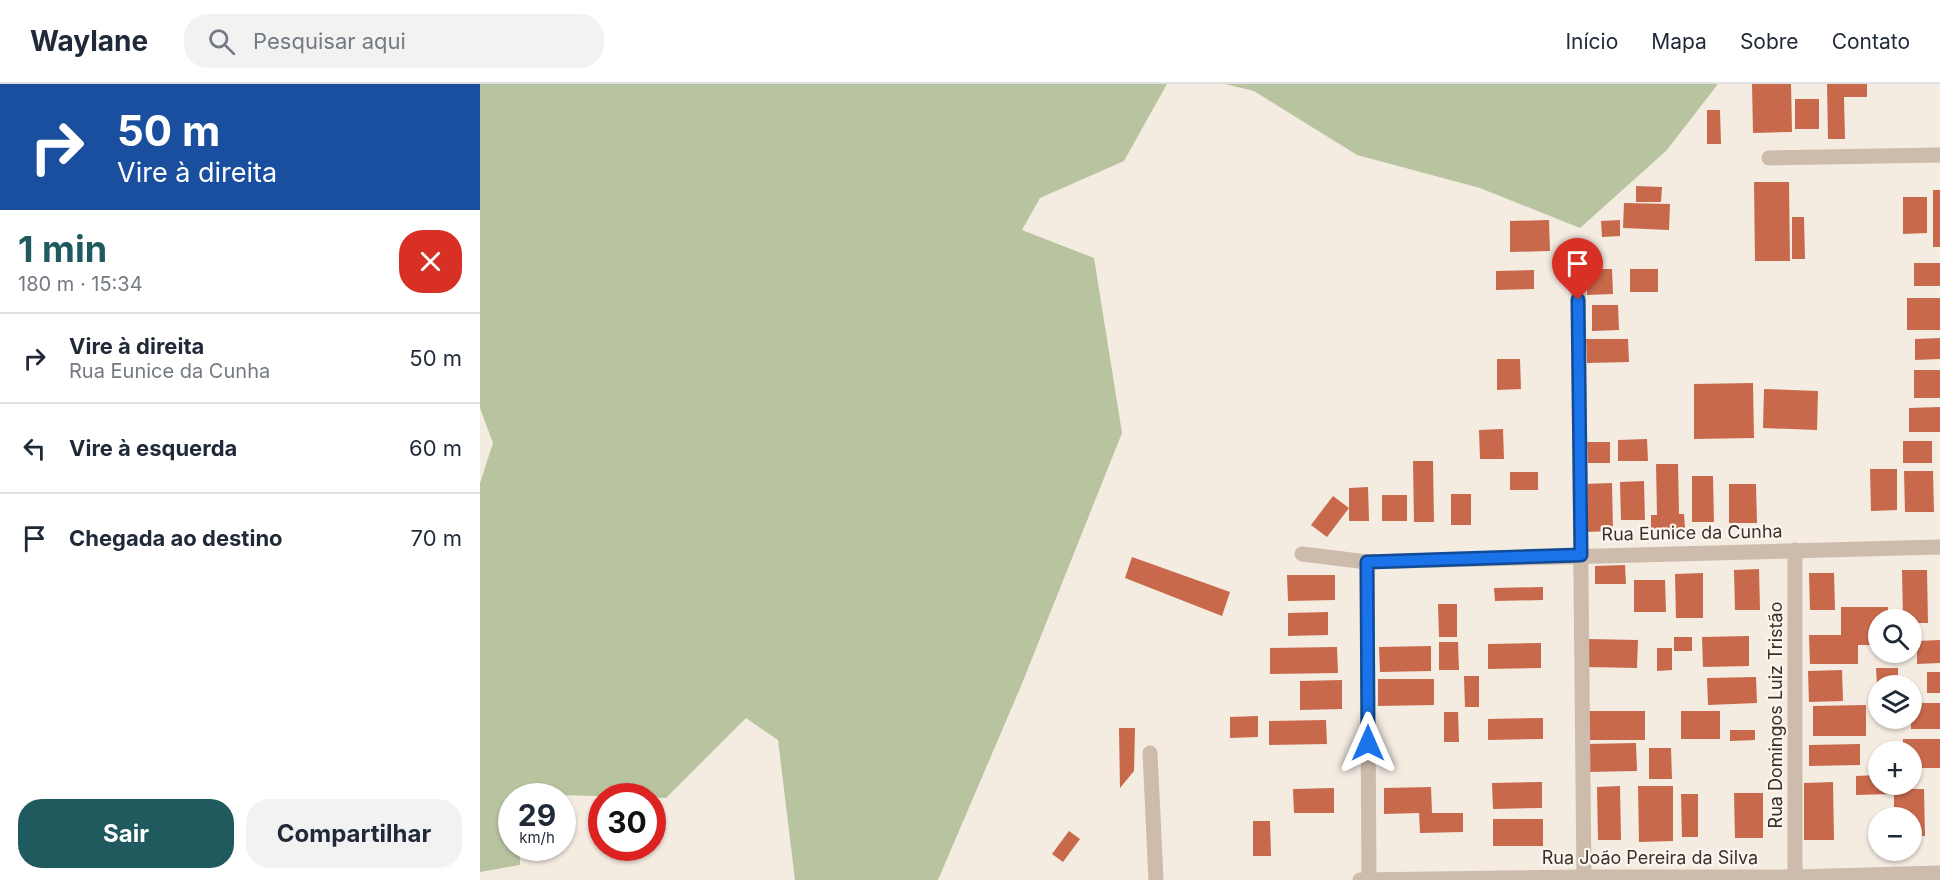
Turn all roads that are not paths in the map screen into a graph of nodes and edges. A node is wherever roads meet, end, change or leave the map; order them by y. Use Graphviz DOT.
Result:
graph roads {
  1 [pos="1940,155"];
  2 [pos="1769,158"];
  3 [pos="1578,277"];
  4 [pos="1940,547"];
  5 [pos="1795,550"];
  6 [pos="1302,554"];
  7 [pos="1581,555"];
  8 [pos="1367,562"];
  9 [pos="1150,753"];
  10 [pos="1940,873"];
  11 [pos="1584,878"];
  12 [pos="1795,879"];
  13 [pos="1156,880"];
  14 [pos="1360,880"];
  15 [pos="1369,880"];
  1 -- 2 [label="street"];
  3 -- 7 [label="street"];
  4 -- 5 [label="street, Rua Eunice da Cunha"];
  5 -- 7 [label="street, Rua Eunice da Cunha"];
  5 -- 12 [label="street, Rua Domingos Luiz Tristão"];
  6 -- 8 [label="street, Rua Eunice da Cunha"];
  7 -- 8 [label="street, Rua Eunice da Cunha"];
  7 -- 11 [label="street"];
  8 -- 15 [label="street"];
  9 -- 13 [label="street"];
  10 -- 12 [label="street, Rua João Pereira da Silva"];
  11 -- 12 [label="street, Rua João Pereira da Silva"];
  11 -- 15 [label="street, Rua João Pereira da Silva"];
  14 -- 15 [label="street, Rua João Pereira da Silva"];
}
